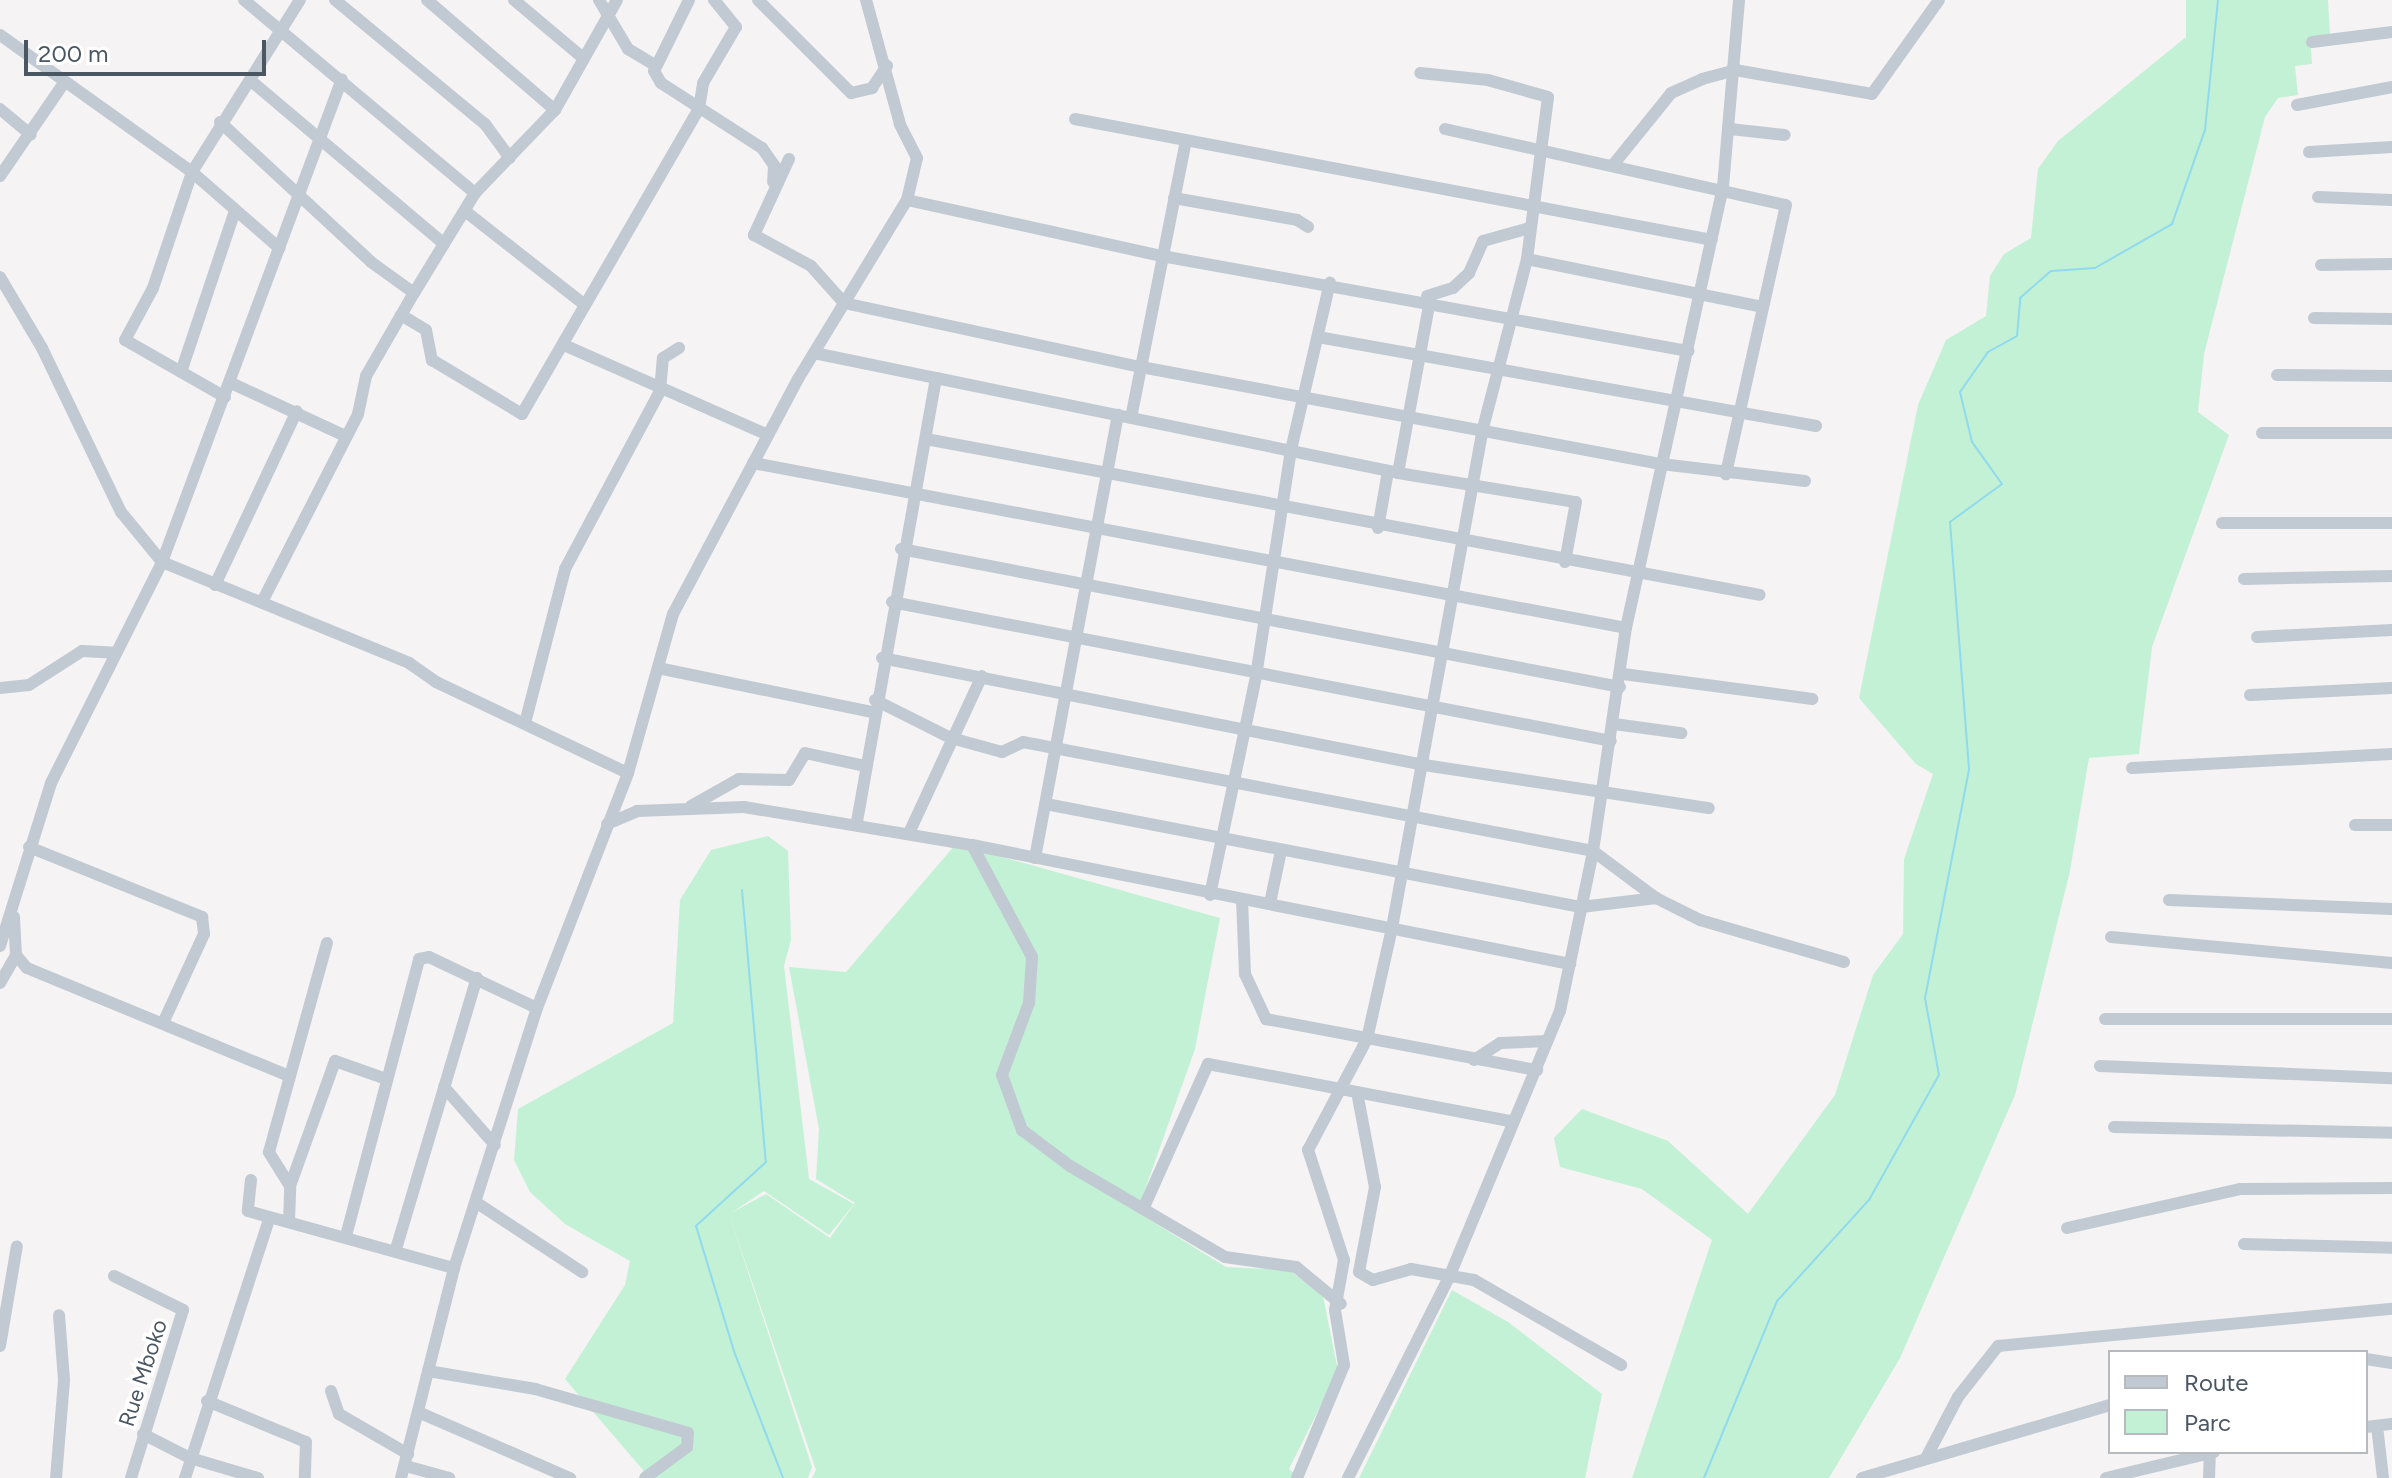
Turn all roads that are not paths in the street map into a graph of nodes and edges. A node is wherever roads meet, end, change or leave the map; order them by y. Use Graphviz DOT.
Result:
graph roads {
  1 [pos="244,0"];
  2 [pos="300,0"];
  3 [pos="335,0"];
  4 [pos="427,0"];
  5 [pos="514,0"];
  6 [pos="599,0"];
  7 [pos="617,0"];
  8 [pos="689,0"];
  9 [pos="714,0"];
  10 [pos="758,0"];
  11 [pos="866,0"];
  12 [pos="1739,0"];
  13 [pos="1939,0"];
  14 [pos="608,15"];
  15 [pos="285,32"];
  16 [pos="2392,32"];
  17 [pos="0,35"];
  18 [pos="2312,42"];
  19 [pos="583,58"];
  20 [pos="653,64"];
  21 [pos="887,66"];
  22 [pos="1735,70"];
  23 [pos="1420,73"];
  24 [pos="342,79"];
  25 [pos="250,80"];
  26 [pos="64,83"];
  27 [pos="2392,87"];
  28 [pos="2297,105"];
  29 [pos="0,109"];
  30 [pos="699,109"];
  31 [pos="555,110"];
  32 [pos="1075,119"];
  33 [pos="220,122"];
  34 [pos="1445,129"];
  35 [pos="1730,129"];
  36 [pos="318,133"];
  37 [pos="31,135"];
  38 [pos="1785,135"];
  39 [pos="1186,140"];
  40 [pos="2392,147"];
  41 [pos="1543,150"];
  42 [pos="2309,152"];
  43 [pos="510,158"];
  44 [pos="789,159"];
  45 [pos="1613,165"];
  46 [pos="192,172"];
  47 [pos="0,176"];
  48 [pos="1723,187"];
  49 [pos="770,192"];
  50 [pos="298,193"];
  51 [pos="475,193"];
  52 [pos="2318,197"];
  53 [pos="1174,198"];
  54 [pos="907,200"];
  55 [pos="2392,200"];
  56 [pos="1532,208"];
  57 [pos="235,211"];
  58 [pos="465,211"];
  59 [pos="1308,227"];
  60 [pos="1530,228"];
  61 [pos="1712,240"];
  62 [pos="444,244"];
  63 [pos="279,248"];
  64 [pos="1162,256"];
  65 [pos="1527,259"];
  66 [pos="2392,264"];
  67 [pos="2321,265"];
  68 [pos="0,277"];
  69 [pos="1330,282"];
  70 [pos="414,293"];
  71 [pos="1700,293"];
  72 [pos="1413,297"];
  73 [pos="1430,301"];
  74 [pos="844,303"];
  75 [pos="585,305"];
  76 [pos="1762,307"];
  77 [pos="401,315"];
  78 [pos="1512,316"];
  79 [pos="2314,318"];
  80 [pos="2392,319"];
  81 [pos="1318,337"];
  82 [pos="564,345"];
  83 [pos="679,348"];
  84 [pos="1688,351"];
  85 [pos="814,353"];
  86 [pos="1420,355"];
  87 [pos="1141,367"];
  88 [pos="181,372"];
  89 [pos="1498,372"];
  90 [pos="2277,375"];
  91 [pos="2392,376"];
  92 [pos="936,378"];
  93 [pos="231,383"];
  94 [pos="660,391"];
  95 [pos="1304,394"];
  96 [pos="225,397"];
  97 [pos="1676,402"];
  98 [pos="297,411"];
  99 [pos="1407,413"];
  100 [pos="1741,413"];
  101 [pos="1125,416"];
  102 [pos="1816,426"];
  103 [pos="1483,428"];
  104 [pos="2262,433"];
  105 [pos="2392,433"];
  106 [pos="343,435"];
  107 [pos="768,435"];
  108 [pos="926,439"];
  109 [pos="1291,450"];
  110 [pos="753,463"];
  111 [pos="1661,464"];
  112 [pos="1393,472"];
  113 [pos="1107,474"];
  114 [pos="1726,474"];
  115 [pos="1805,481"];
  116 [pos="1473,487"];
  117 [pos="912,497"];
  118 [pos="1280,510"];
  119 [pos="2222,523"];
  120 [pos="2392,523"];
  121 [pos="1378,528"];
  122 [pos="1096,529"];
  123 [pos="1462,542"];
  124 [pos="901,549"];
  125 [pos="162,562"];
  126 [pos="1565,562"];
  127 [pos="1270,565"];
  128 [pos="1641,575"];
  129 [pos="2392,576"];
  130 [pos="2244,579"];
  131 [pos="215,585"];
  132 [pos="1084,585"];
  133 [pos="1760,595"];
  134 [pos="1452,599"];
  135 [pos="262,602"];
  136 [pos="892,602"];
  137 [pos="1264,618"];
  138 [pos="1626,628"];
  139 [pos="2392,630"];
  140 [pos="2257,637"];
  141 [pos="1072,640"];
  142 [pos="116,653"];
  143 [pos="1444,655"];
  144 [pos="882,658"];
  145 [pos="658,668"];
  146 [pos="1623,674"];
  147 [pos="982,676"];
  148 [pos="1256,676"];
  149 [pos="1620,687"];
  150 [pos="0,688"];
  151 [pos="2392,688"];
  152 [pos="1064,693"];
  153 [pos="2250,695"];
  154 [pos="1812,699"];
  155 [pos="874,706"];
  156 [pos="1433,706"];
  157 [pos="525,723"];
  158 [pos="1614,724"];
  159 [pos="1245,730"];
  160 [pos="1681,733"];
  161 [pos="951,738"];
  162 [pos="1611,741"];
  163 [pos="1055,749"];
  164 [pos="2392,754"];
  165 [pos="1424,765"];
  166 [pos="865,766"];
  167 [pos="2132,768"];
  168 [pos="628,773"];
  169 [pos="1232,784"];
  170 [pos="1602,793"];
  171 [pos="1046,804"];
  172 [pos="691,806"];
  173 [pos="1709,808"];
  174 [pos="1412,817"];
  175 [pos="607,824"];
  176 [pos="856,825"];
  177 [pos="2355,825"];
  178 [pos="2392,825"];
  179 [pos="909,833"];
  180 [pos="1222,842"];
  181 [pos="972,845"];
  182 [pos="1281,851"];
  183 [pos="1593,851"];
  184 [pos="27,853"];
  185 [pos="1035,858"];
  186 [pos="1403,871"];
  187 [pos="1210,895"];
  188 [pos="1656,898"];
  189 [pos="1242,899"];
  190 [pos="2169,900"];
  191 [pos="1270,903"];
  192 [pos="1581,907"];
  193 [pos="2392,909"];
  194 [pos="1392,928"];
  195 [pos="2111,937"];
  196 [pos="327,943"];
  197 [pos="0,946"];
  198 [pos="16,955"];
  199 [pos="1844,962"];
  200 [pos="2392,963"];
  201 [pos="1570,964"];
  202 [pos="477,978"];
  203 [pos="0,983"];
  204 [pos="537,1008"];
  205 [pos="2105,1019"];
  206 [pos="2392,1019"];
  207 [pos="163,1023"];
  208 [pos="1367,1039"];
  209 [pos="1547,1041"];
  210 [pos="1474,1060"];
  211 [pos="2100,1066"];
  212 [pos="1537,1070"];
  213 [pos="289,1076"];
  214 [pos="2392,1078"];
  215 [pos="386,1079"];
  216 [pos="444,1087"];
  217 [pos="1339,1089"];
  218 [pos="1357,1092"];
  219 [pos="1514,1122"];
  220 [pos="2114,1127"];
  221 [pos="2392,1133"];
  222 [pos="495,1145"];
  223 [pos="251,1180"];
  224 [pos="290,1186"];
  225 [pos="2392,1188"];
  226 [pos="477,1203"];
  227 [pos="1144,1207"];
  228 [pos="270,1217"];
  229 [pos="289,1222"];
  230 [pos="2067,1228"];
  231 [pos="346,1236"];
  232 [pos="2244,1244"];
  233 [pos="17,1246"];
  234 [pos="2392,1248"];
  235 [pos="396,1249"];
  236 [pos="454,1268"];
  237 [pos="582,1272"];
  238 [pos="1450,1275"];
  239 [pos="114,1276"];
  240 [pos="1341,1304"];
  241 [pos="2392,1309"];
  242 [pos="59,1315"];
  243 [pos="0,1346"];
  244 [pos="2368,1359"];
  245 [pos="2392,1363"];
  246 [pos="1621,1365"];
  247 [pos="428,1371"];
  248 [pos="331,1391"];
  249 [pos="207,1401"];
  250 [pos="2108,1406"];
  251 [pos="418,1412"];
  252 [pos="2392,1424"];
  253 [pos="2372,1427"];
  254 [pos="143,1434"];
  255 [pos="2208,1454"];
  256 [pos="2212,1454"];
  257 [pos="190,1458"];
  258 [pos="1926,1458"];
  259 [pos="405,1466"];
  260 [pos="56,1478"];
  261 [pos="131,1478"];
  262 [pos="185,1478"];
  263 [pos="258,1478"];
  264 [pos="305,1478"];
  265 [pos="449,1478"];
  266 [pos="570,1478"];
  267 [pos="645,1478"];
  268 [pos="1297,1478"];
  269 [pos="1348,1478"];
  270 [pos="1862,1478"];
  271 [pos="2106,1478"];
  272 [pos="2209,1478"];
  273 [pos="2383,1478"];
  1 -- 15 [label="street"];
  2 -- 15 [label="street"];
  3 -- 43 [label="street"];
  4 -- 31 [label="street"];
  5 -- 19 [label="street"];
  6 -- 14 [label="street"];
  7 -- 14 [label="street"];
  8 -- 20 [label="street"];
  9 -- 30 [label="street"];
  10 -- 21 [label="street"];
  11 -- 21 [label="street"];
  12 -- 22 [label="street"];
  13 -- 22 [label="street"];
  14 -- 19 [label="street"];
  14 -- 20 [label="street"];
  15 -- 24 [label="street"];
  15 -- 25 [label="street"];
  16 -- 18 [label="street"];
  17 -- 26 [label="street"];
  19 -- 31 [label="street"];
  20 -- 30 [label="street"];
  21 -- 54 [label="street"];
  22 -- 35 [label="street"];
  22 -- 45 [label="street"];
  23 -- 41 [label="street"];
  24 -- 36 [label="street"];
  24 -- 51 [label="street"];
  25 -- 33 [label="street"];
  25 -- 36 [label="street"];
  26 -- 37 [label="street"];
  26 -- 46 [label="street"];
  27 -- 28 [label="street"];
  29 -- 37 [label="street"];
  30 -- 49 [label="street"];
  30 -- 75 [label="street"];
  31 -- 43 [label="street"];
  32 -- 39 [label="street"];
  33 -- 46 [label="street"];
  33 -- 50 [label="street"];
  34 -- 41 [label="street"];
  35 -- 38 [label="street"];
  35 -- 48 [label="street"];
  36 -- 50 [label="street"];
  36 -- 62 [label="street"];
  37 -- 47 [label="street"];
  39 -- 53 [label="street"];
  39 -- 56 [label="street"];
  40 -- 42 [label="street"];
  41 -- 45 [label="street"];
  41 -- 56 [label="street"];
  43 -- 51 [label="street"];
  44 -- 49 [label="street"];
  45 -- 48 [label="street"];
  46 -- 57 [label="street"];
  46 -- 88 [label="street"];
  48 -- 61 [label="street"];
  48 -- 76 [label="street"];
  49 -- 74 [label="street"];
  50 -- 63 [label="street"];
  50 -- 70 [label="street"];
  51 -- 58 [label="street"];
  52 -- 55 [label="street"];
  53 -- 59 [label="street"];
  53 -- 64 [label="street"];
  54 -- 64 [label="street"];
  54 -- 74 [label="street"];
  56 -- 60 [label="street"];
  56 -- 61 [label="street"];
  57 -- 63 [label="street"];
  57 -- 88 [label="street"];
  58 -- 62 [label="street"];
  58 -- 75 [label="street"];
  60 -- 65 [label="street"];
  60 -- 72 [label="street"];
  61 -- 71 [label="street"];
  62 -- 70 [label="street"];
  63 -- 93 [label="street"];
  64 -- 69 [label="street"];
  64 -- 87 [label="street"];
  65 -- 71 [label="street"];
  65 -- 78 [label="street"];
  66 -- 67 [label="street"];
  68 -- 125 [label="street"];
  69 -- 72 [label="street"];
  69 -- 81 [label="street"];
  70 -- 77 [label="street"];
  71 -- 76 [label="street"];
  71 -- 84 [label="street"];
  72 -- 73 [label="street"];
  73 -- 78 [label="street"];
  73 -- 86 [label="street"];
  74 -- 85 [label="street"];
  74 -- 87 [label="street"];
  75 -- 82 [label="street"];
  76 -- 100 [label="street"];
  77 -- 82 [label="street"];
  77 -- 106 [label="street"];
  78 -- 84 [label="street"];
  78 -- 89 [label="street"];
  79 -- 80 [label="street"];
  81 -- 86 [label="street"];
  81 -- 95 [label="street"];
  82 -- 94 [label="street"];
  83 -- 94 [label="street"];
  84 -- 97 [label="street"];
  85 -- 92 [label="street"];
  85 -- 107 [label="street"];
  86 -- 89 [label="street"];
  86 -- 99 [label="street"];
  87 -- 95 [label="street"];
  87 -- 101 [label="street"];
  88 -- 96 [label="street"];
  89 -- 97 [label="street"];
  89 -- 103 [label="street"];
  90 -- 91 [label="street"];
  92 -- 101 [label="street"];
  92 -- 108 [label="street"];
  93 -- 96 [label="street"];
  93 -- 98 [label="street"];
  94 -- 107 [label="street"];
  94 -- 157 [label="street"];
  95 -- 99 [label="street"];
  95 -- 109 [label="street"];
  96 -- 125 [label="street"];
  97 -- 100 [label="street"];
  97 -- 111 [label="street"];
  98 -- 106 [label="street"];
  98 -- 131 [label="street"];
  99 -- 103 [label="street"];
  99 -- 112 [label="street"];
  100 -- 102 [label="street"];
  100 -- 114 [label="street"];
  101 -- 109 [label="street"];
  101 -- 113 [label="street"];
  103 -- 111 [label="street"];
  103 -- 116 [label="street"];
  104 -- 105 [label="street"];
  106 -- 135 [label="street"];
  107 -- 110 [label="street"];
  108 -- 113 [label="street"];
  108 -- 117 [label="street"];
  109 -- 112 [label="street"];
  109 -- 118 [label="street"];
  110 -- 117 [label="street"];
  110 -- 145 [label="street"];
  111 -- 114 [label="street"];
  111 -- 128 [label="street"];
  112 -- 116 [label="street"];
  112 -- 121 [label="street"];
  113 -- 118 [label="street"];
  113 -- 122 [label="street"];
  114 -- 115 [label="street"];
  116 -- 123 [label="street"];
  116 -- 126 [label="street"];
  117 -- 122 [label="street"];
  117 -- 124 [label="street"];
  118 -- 121 [label="street"];
  118 -- 127 [label="street"];
  119 -- 120 [label="street"];
  121 -- 123 [label="street"];
  122 -- 127 [label="street"];
  122 -- 132 [label="street"];
  123 -- 126 [label="street"];
  123 -- 134 [label="street"];
  124 -- 132 [label="street"];
  124 -- 136 [label="street"];
  125 -- 131 [label="street"];
  125 -- 142 [label="street"];
  126 -- 128 [label="street"];
  127 -- 134 [label="street"];
  127 -- 137 [label="street"];
  128 -- 133 [label="street"];
  128 -- 138 [label="street"];
  129 -- 130 [label="street"];
  131 -- 135 [label="street"];
  132 -- 137 [label="street"];
  132 -- 141 [label="street"];
  134 -- 138 [label="street"];
  134 -- 143 [label="street"];
  135 -- 157 [label="street"];
  136 -- 141 [label="street"];
  136 -- 144 [label="street"];
  137 -- 143 [label="street"];
  137 -- 148 [label="street"];
  138 -- 146 [label="street"];
  139 -- 140 [label="street"];
  141 -- 148 [label="street"];
  141 -- 152 [label="street"];
  142 -- 150 [label="street"];
  142 -- 184 [label="street"];
  143 -- 149 [label="street"];
  143 -- 156 [label="street"];
  144 -- 147 [label="street"];
  144 -- 155 [label="street"];
  145 -- 155 [label="street"];
  145 -- 168 [label="street"];
  146 -- 149 [label="street"];
  146 -- 154 [label="street"];
  147 -- 152 [label="street"];
  147 -- 161 [label="street"];
  148 -- 156 [label="street"];
  148 -- 159 [label="street"];
  149 -- 158 [label="street"];
  151 -- 153 [label="street"];
  152 -- 159 [label="street"];
  152 -- 163 [label="street"];
  155 -- 161 [label="street"];
  155 -- 166 [label="street"];
  156 -- 162 [label="street"];
  156 -- 165 [label="street"];
  157 -- 168 [label="street"];
  158 -- 160 [label="street"];
  158 -- 162 [label="street"];
  159 -- 165 [label="street"];
  159 -- 169 [label="street"];
  161 -- 163 [label="street"];
  161 -- 179 [label="street"];
  162 -- 170 [label="street"];
  163 -- 169 [label="street"];
  163 -- 171 [label="street"];
  164 -- 167 [label="street"];
  165 -- 170 [label="street"];
  165 -- 174 [label="street"];
  166 -- 172 [label="street"];
  166 -- 176 [label="street"];
  168 -- 175 [label="street"];
  169 -- 174 [label="street"];
  169 -- 180 [label="street"];
  170 -- 173 [label="street"];
  170 -- 183 [label="street"];
  171 -- 180 [label="street"];
  171 -- 185 [label="street"];
  172 -- 175 [label="street"];
  172 -- 176 [label="street"];
  174 -- 183 [label="street"];
  174 -- 186 [label="street"];
  175 -- 204 [label="street"];
  176 -- 179 [label="street"];
  177 -- 178 [label="street"];
  179 -- 181 [label="street"];
  180 -- 182 [label="street"];
  180 -- 187 [label="street"];
  181 -- 185 [label="street"];
  181 -- 227 [label="street"];
  182 -- 186 [label="street"];
  182 -- 191 [label="street"];
  183 -- 188 [label="street"];
  183 -- 192 [label="street"];
  184 -- 197 [label="street"];
  184 -- 198 [label="street"];
  184 -- 207 [label="street"];
  185 -- 187 [label="street"];
  186 -- 192 [label="street"];
  186 -- 194 [label="street"];
  187 -- 189 [label="street"];
  188 -- 192 [label="street"];
  188 -- 199 [label="street"];
  189 -- 191 [label="street"];
  189 -- 208 [label="street"];
  190 -- 193 [label="street"];
  191 -- 194 [label="street"];
  192 -- 201 [label="street"];
  194 -- 201 [label="street"];
  194 -- 208 [label="street"];
  195 -- 200 [label="street"];
  196 -- 213 [label="street"];
  198 -- 203 [label="street"];
  198 -- 207 [label="street"];
  201 -- 209 [label="street"];
  202 -- 204 [label="street"];
  202 -- 215 [label="street"];
  202 -- 216 [label="street"];
  204 -- 222 [label="street"];
  205 -- 206 [label="street"];
  207 -- 213 [label="street"];
  208 -- 210 [label="street"];
  208 -- 217 [label="street"];
  209 -- 210 [label="street"];
  209 -- 212 [label="street"];
  210 -- 212 [label="street"];
  211 -- 214 [label="street"];
  212 -- 219 [label="street"];
  213 -- 224 [label="street"];
  215 -- 224 [label="street"];
  215 -- 231 [label="street"];
  216 -- 222 [label="street"];
  216 -- 235 [label="street"];
  217 -- 218 [label="street"];
  217 -- 227 [label="street"];
  217 -- 240 [label="street"];
  218 -- 219 [label="street"];
  218 -- 238 [label="street"];
  219 -- 238 [label="street"];
  220 -- 221 [label="street"];
  222 -- 226 [label="street"];
  223 -- 228 [label="street"];
  224 -- 229 [label="street"];
  225 -- 230 [label="street"];
  226 -- 236 [label="street"];
  226 -- 237 [label="street"];
  227 -- 240 [label="street"];
  228 -- 229 [label="street"];
  228 -- 249 [label="street"];
  229 -- 231 [label="street"];
  231 -- 235 [label="street"];
  232 -- 234 [label="street"];
  233 -- 243 [label="street"];
  235 -- 236 [label="street"];
  236 -- 247 [label="street"];
  238 -- 246 [label="street"];
  238 -- 269 [label="street"];
  239 -- 254 [label="street, Rue Mboko"];
  240 -- 268 [label="street"];
  241 -- 258 [label="street"];
  242 -- 260 [label="street"];
  244 -- 245 [label="street"];
  247 -- 251 [label="street"];
  247 -- 267 [label="street"];
  248 -- 259 [label="street"];
  249 -- 257 [label="street"];
  249 -- 264 [label="street"];
  250 -- 258 [label="street"];
  251 -- 259 [label="street"];
  251 -- 266 [label="street"];
  252 -- 253 [label="street"];
  253 -- 273 [label="street"];
  254 -- 257 [label="street"];
  254 -- 261 [label="street, Rue Mboko"];
  255 -- 271 [label="street"];
  256 -- 272 [label="street"];
  257 -- 262 [label="street"];
  257 -- 263 [label="street"];
  258 -- 270 [label="street"];
  259 -- 265 [label="street"];
}
